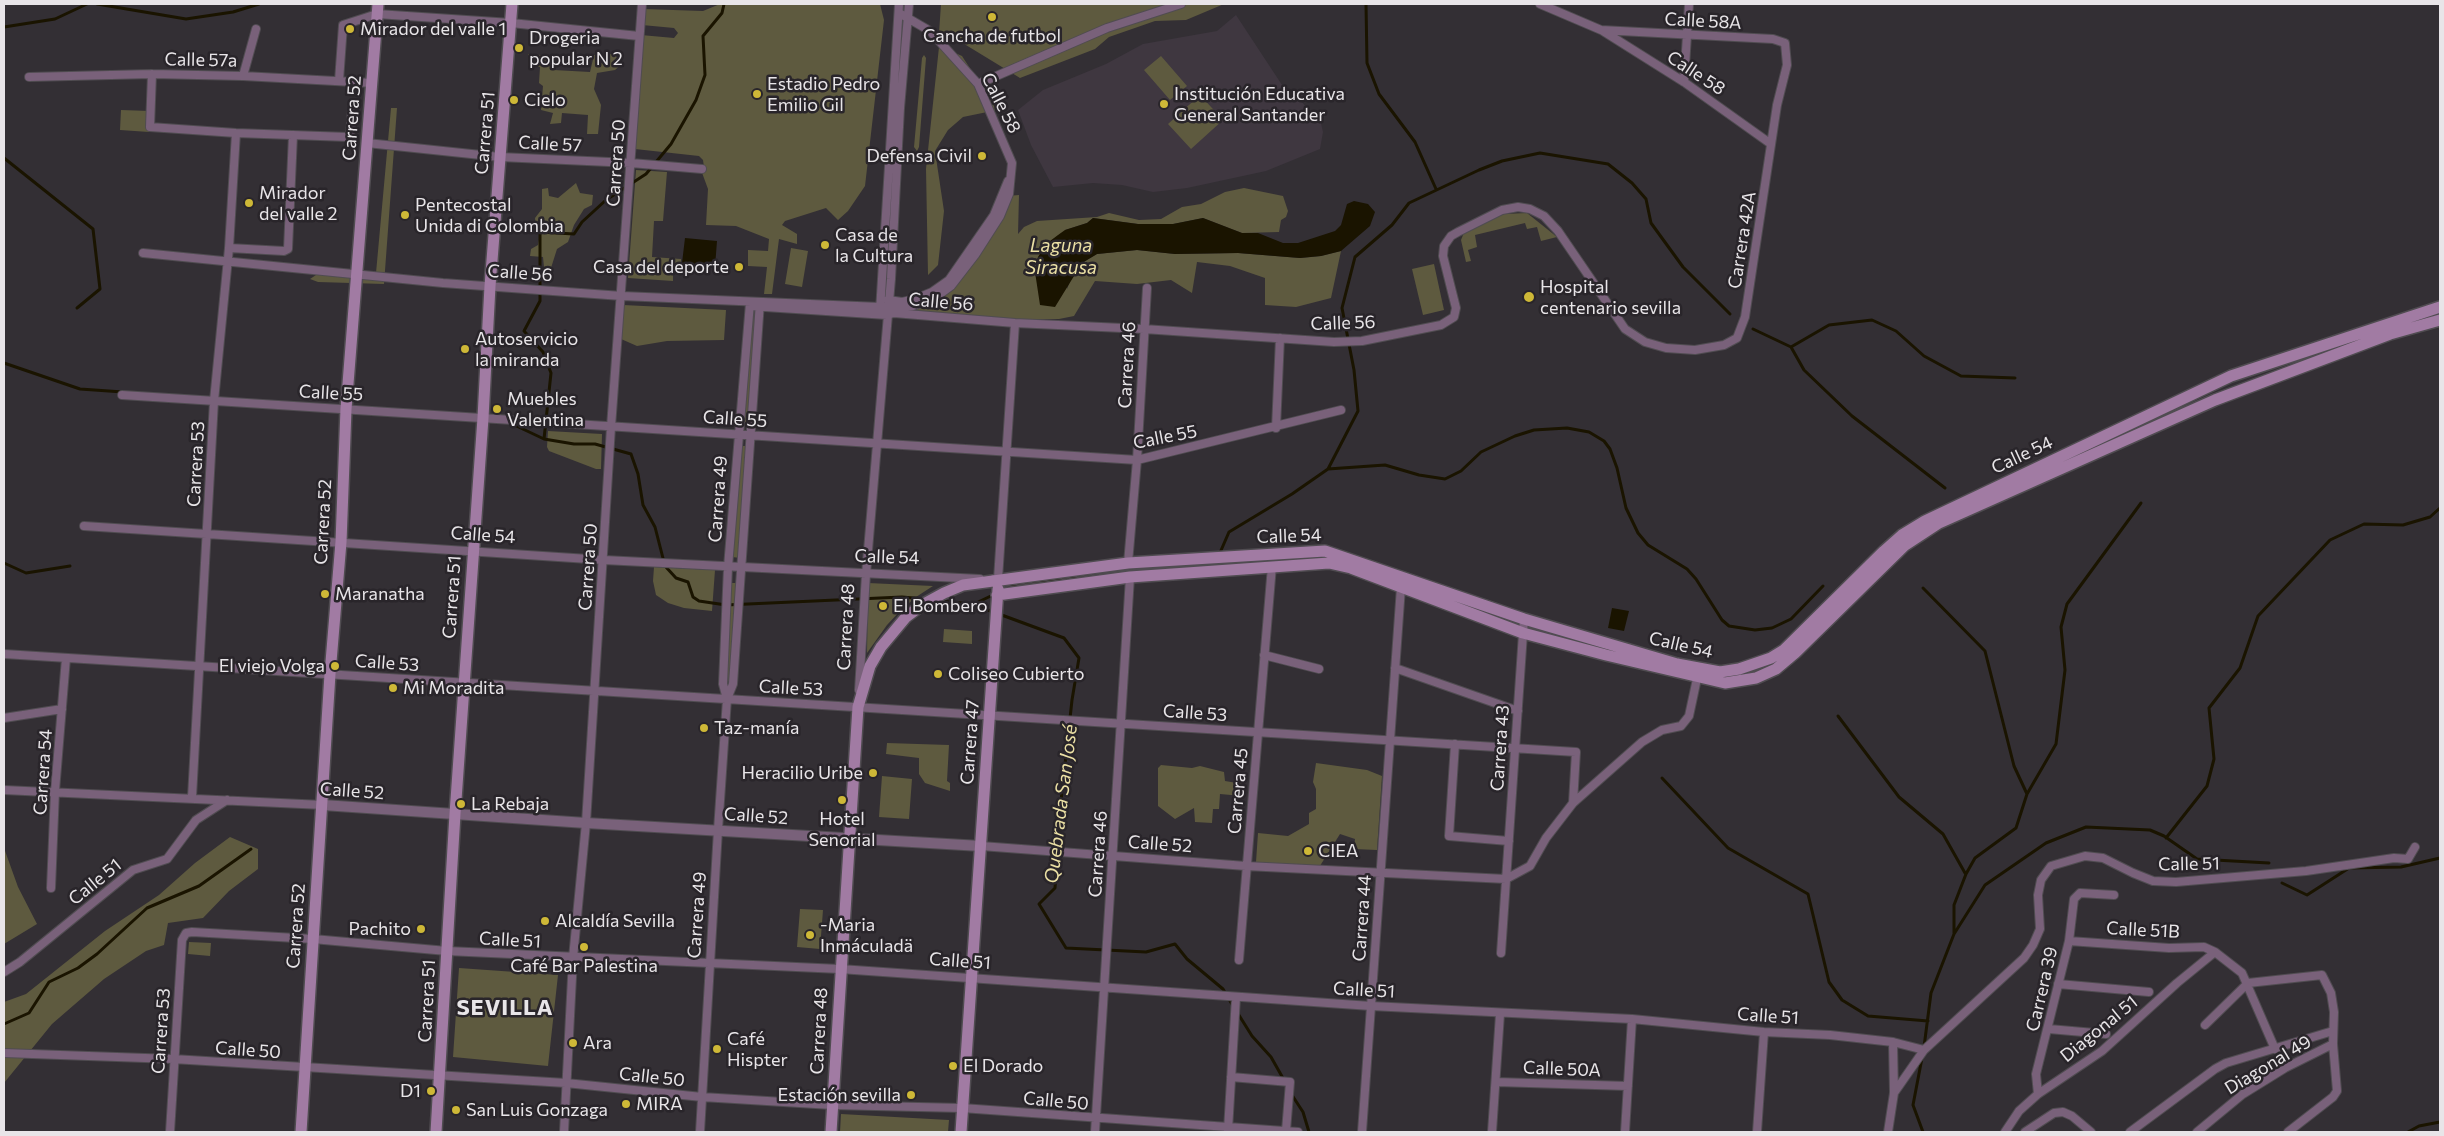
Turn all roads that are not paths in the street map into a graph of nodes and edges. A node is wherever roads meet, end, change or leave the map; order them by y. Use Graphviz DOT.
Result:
graph roads {
  1 [pos="512,4"];
  2 [pos="642,4"];
  3 [pos="900,4"];
  4 [pos="909,4"];
  5 [pos="1181,4"];
  6 [pos="1540,4"];
  7 [pos="1689,4"];
  8 [pos="1549,6"];
  9 [pos="377,9"];
  10 [pos="899,13"];
  11 [pos="907,16"];
  12 [pos="511,23"];
  13 [pos="256,29"];
  14 [pos="1601,30"];
  15 [pos="639,36"];
  16 [pos="1687,36"];
  17 [pos="1781,41"];
  18 [pos="152,74"];
  19 [pos="243,76"];
  20 [pos="29,77"];
  21 [pos="339,81"];
  22 [pos="1684,82"];
  23 [pos="372,83"];
  24 [pos="978,84"];
  25 [pos="896,108"];
  26 [pos="352,111"];
  27 [pos="236,133"];
  28 [pos="293,135"];
  29 [pos="367,143"];
  30 [pos="1772,144"];
  31 [pos="500,157"];
  32 [pos="631,163"];
  33 [pos="702,169"];
  34 [pos="229,248"];
  35 [pos="143,254"];
  36 [pos="227,262"];
  37 [pos="357,276"];
  38 [pos="490,286"];
  39 [pos="1147,288"];
  40 [pos="622,296"];
  41 [pos="750,303"];
  42 [pos="760,303"];
  43 [pos="2440,307"];
  44 [pos="886,309"];
  45 [pos="2440,320"];
  46 [pos="1015,324"];
  47 [pos="1144,328"];
  48 [pos="1634,335"];
  49 [pos="1280,338"];
  50 [pos="122,395"];
  51 [pos="214,401"];
  52 [pos="346,409"];
  53 [pos="1341,410"];
  54 [pos="483,418"];
  55 [pos="611,427"];
  56 [pos="1276,428"];
  57 [pos="737,434"];
  58 [pos="750,435"];
  59 [pos="876,444"];
  60 [pos="1007,453"];
  61 [pos="1137,460"];
  62 [pos="2059,463"];
  63 [pos="84,526"];
  64 [pos="207,533"];
  65 [pos="341,542"];
  66 [pos="472,552"];
  67 [pos="604,560"];
  68 [pos="1128,563"];
  69 [pos="1272,566"];
  70 [pos="728,567"];
  71 [pos="741,567"];
  72 [pos="866,574"];
  73 [pos="1130,578"];
  74 [pos="998,579"];
  75 [pos="1401,587"];
  76 [pos="997,595"];
  77 [pos="1524,619"];
  78 [pos="1523,633"];
  79 [pos="4,654"];
  80 [pos="1264,655"];
  81 [pos="66,658"];
  82 [pos="200,666"];
  83 [pos="1395,668"];
  84 [pos="1319,669"];
  85 [pos="1698,673"];
  86 [pos="330,674"];
  87 [pos="464,683"];
  88 [pos="594,691"];
  89 [pos="727,699"];
  90 [pos="858,707"];
  91 [pos="62,709"];
  92 [pos="1518,711"];
  93 [pos="989,715"];
  94 [pos="4,718"];
  95 [pos="1121,724"];
  96 [pos="1258,732"];
  97 [pos="1390,740"];
  98 [pos="1454,744"];
  99 [pos="1515,748"];
  100 [pos="4,790"];
  101 [pos="55,791"];
  102 [pos="192,797"];
  103 [pos="227,800"];
  104 [pos="1574,803"];
  105 [pos="323,804"];
  106 [pos="454,814"];
  107 [pos="586,823"];
  108 [pos="718,830"];
  109 [pos="851,839"];
  110 [pos="1509,841"];
  111 [pos="981,846"];
  112 [pos="2415,847"];
  113 [pos="1112,857"];
  114 [pos="1246,866"];
  115 [pos="1380,873"];
  116 [pos="1506,879"];
  117 [pos="51,888"];
  118 [pos="2114,896"];
  119 [pos="186,933"];
  120 [pos="313,939"];
  121 [pos="2069,941"];
  122 [pos="448,951"];
  123 [pos="2215,952"];
  124 [pos="1501,953"];
  125 [pos="572,958"];
  126 [pos="1238,960"];
  127 [pos="709,962"];
  128 [pos="840,969"];
  129 [pos="4,972"];
  130 [pos="972,977"];
  131 [pos="2058,984"];
  132 [pos="2248,984"];
  133 [pos="1104,989"];
  134 [pos="2149,992"];
  135 [pos="1236,997"];
  136 [pos="1371,1006"];
  137 [pos="1500,1014"];
  138 [pos="1632,1019"];
  139 [pos="2205,1025"];
  140 [pos="2049,1029"];
  141 [pos="2333,1031"];
  142 [pos="1764,1032"];
  143 [pos="2106,1034"];
  144 [pos="1893,1042"];
  145 [pos="2333,1044"];
  146 [pos="2275,1049"];
  147 [pos="1924,1050"];
  148 [pos="4,1053"];
  149 [pos="173,1059"];
  150 [pos="305,1068"];
  151 [pos="441,1076"];
  152 [pos="1231,1076"];
  153 [pos="1496,1082"];
  154 [pos="566,1083"];
  155 [pos="1628,1086"];
  156 [pos="1894,1094"];
  157 [pos="2038,1094"];
  158 [pos="702,1097"];
  159 [pos="832,1105"];
  160 [pos="962,1108"];
  161 [pos="1096,1119"];
  162 [pos="1228,1130"];
  163 [pos="1286,1131"];
  164 [pos="170,1132"];
  165 [pos="301,1132"];
  166 [pos="436,1132"];
  167 [pos="564,1132"];
  168 [pos="700,1132"];
  169 [pos="831,1132"];
  170 [pos="961,1132"];
  171 [pos="1095,1132"];
  172 [pos="1298,1132"];
  173 [pos="1362,1132"];
  174 [pos="1492,1132"];
  175 [pos="1625,1132"];
  176 [pos="1757,1132"];
  177 [pos="1888,1132"];
  178 [pos="2005,1132"];
  179 [pos="2025,1132"];
  180 [pos="2092,1132"];
  181 [pos="2130,1132"];
  182 [pos="2197,1132"];
  183 [pos="2288,1132"];
  1 -- 12 [label="main road, Carrera 51"];
  2 -- 15 [label="street, Carrera 50"];
  3 -- 10 [label="street, Carrera 48"];
  4 -- 11 [label="street, Carrera 48"];
  5 -- 24 [label="street"];
  6 -- 8 [label="street, Calle 58A"];
  7 -- 16 [label="street"];
  8 -- 14 [label="street, Calle 58A"];
  9 -- 12 [label="street"];
  9 -- 21 [label="street"];
  9 -- 23 [label="main road, Carrera 52"];
  10 -- 11 [label="street, Calle 58"];
  10 -- 25 [label="street, Carrera 48"];
  11 -- 24 [label="street, Calle 58"];
  11 -- 25 [label="street, Carrera 48"];
  12 -- 15 [label="street"];
  12 -- 31 [label="main road, Carrera 51"];
  13 -- 19 [label="street"];
  14 -- 16 [label="street, Calle 58A"];
  14 -- 22 [label="street, Calle 58"];
  15 -- 32 [label="street, Carrera 50"];
  16 -- 17 [label="street, Calle 58A"];
  16 -- 22 [label="street"];
  17 -- 30 [label="street, Carrera 42A"];
  18 -- 19 [label="street, Calle 57a"];
  18 -- 20 [label="street, Calle 57a"];
  18 -- 27 [label="street"];
  19 -- 21 [label="street, Calle 57a"];
  21 -- 23 [label="street, Calle 57a"];
  22 -- 30 [label="street, Calle 58"];
  23 -- 29 [label="main road, Carrera 52"];
  24 -- 44 [label="street, Calle 58"];
  25 -- 44 [label="street, Carrera 48"];
  26 -- 28 [label="street"];
  27 -- 28 [label="street"];
  27 -- 34 [label="street, Carrera 53"];
  28 -- 34 [label="street"];
  29 -- 31 [label="street, Calle 57"];
  29 -- 37 [label="main road, Carrera 52"];
  30 -- 48 [label="street, Carrera 42A"];
  31 -- 32 [label="street, Calle 57"];
  31 -- 38 [label="main road, Carrera 51"];
  32 -- 33 [label="street, Calle 57"];
  32 -- 40 [label="street, Carrera 50"];
  34 -- 36 [label="street, Carrera 53"];
  35 -- 36 [label="street, Calle 56"];
  36 -- 37 [label="street, Calle 56"];
  36 -- 51 [label="street, Carrera 53"];
  37 -- 38 [label="street, Calle 56"];
  37 -- 52 [label="main road, Carrera 52"];
  38 -- 40 [label="street, Calle 56"];
  38 -- 54 [label="main road, Carrera 51"];
  39 -- 47 [label="street, Carrera 46"];
  40 -- 41 [label="street, Calle 56"];
  40 -- 55 [label="street, Carrera 50"];
  41 -- 42 [label="street, Calle 56"];
  41 -- 57 [label="street, Carrera 49"];
  42 -- 44 [label="street, Calle 56"];
  42 -- 58 [label="street, Carrera 49"];
  43 -- 62 [label="main road, Calle 54"];
  44 -- 46 [label="street, Calle 56"];
  44 -- 59 [label="street, Carrera 48"];
  45 -- 62 [label="main road, Calle 54"];
  46 -- 47 [label="street, Calle 56"];
  46 -- 60 [label="street, Carrera 47"];
  47 -- 49 [label="street, Calle 56"];
  47 -- 61 [label="street, Carrera 46"];
  48 -- 49 [label="street, Calle 56"];
  49 -- 56 [label="street"];
  50 -- 51 [label="street, Calle 55"];
  51 -- 52 [label="street, Calle 55"];
  51 -- 64 [label="street, Carrera 53"];
  52 -- 54 [label="street, Calle 55"];
  52 -- 65 [label="main road, Carrera 52"];
  53 -- 56 [label="street, Calle 55"];
  54 -- 55 [label="street, Calle 55"];
  54 -- 66 [label="main road, Carrera 51"];
  55 -- 57 [label="street, Calle 55"];
  55 -- 67 [label="street, Carrera 50"];
  56 -- 61 [label="street, Calle 55"];
  57 -- 58 [label="street, Calle 55"];
  57 -- 70 [label="street, Carrera 49"];
  58 -- 59 [label="street, Calle 55"];
  58 -- 71 [label="street, Carrera 49"];
  59 -- 60 [label="street, Calle 55"];
  59 -- 72 [label="street, Carrera 48"];
  60 -- 61 [label="street, Calle 55"];
  60 -- 74 [label="street, Carrera 47"];
  61 -- 68 [label="street, Carrera 46"];
  62 -- 85 [label="main road, Calle 54"];
  63 -- 64 [label="street, Calle 54"];
  64 -- 65 [label="street, Calle 54"];
  64 -- 82 [label="street, Carrera 53"];
  65 -- 66 [label="street, Calle 54"];
  65 -- 86 [label="main road, Carrera 52"];
  66 -- 67 [label="street, Calle 54"];
  66 -- 87 [label="main road, Carrera 51"];
  67 -- 70 [label="street, Calle 54"];
  67 -- 88 [label="street, Carrera 50"];
  68 -- 74 [label="main road, Calle 54"];
  68 -- 77 [label="main road, Calle 54"];
  69 -- 73 [label="main road, Calle 54"];
  69 -- 75 [label="main road, Calle 54"];
  69 -- 80 [label="street, Carrera 45"];
  70 -- 71 [label="street, Calle 54"];
  70 -- 89 [label="street, Carrera 49"];
  71 -- 72 [label="street, Calle 54"];
  71 -- 89 [label="street, Carrera 49"];
  72 -- 74 [label="street, Calle 54"];
  72 -- 90 [label="street, Carrera 48"];
  73 -- 76 [label="main road, Calle 54"];
  73 -- 95 [label="street, Carrera 46"];
  74 -- 76 [label="main road, Carrera 47"];
  74 -- 90 [label="main road"];
  75 -- 78 [label="main road, Calle 54"];
  75 -- 83 [label="street, Carrera 44"];
  76 -- 93 [label="main road, Carrera 47"];
  77 -- 78 [label="street, Carrera 43"];
  77 -- 85 [label="main road, Calle 54"];
  78 -- 85 [label="main road, Calle 54"];
  78 -- 92 [label="street, Carrera 43"];
  79 -- 81 [label="street, Calle 53"];
  80 -- 84 [label="street"];
  80 -- 96 [label="street, Carrera 45"];
  81 -- 82 [label="street, Calle 53"];
  81 -- 91 [label="street, Carrera 54"];
  82 -- 86 [label="street, Calle 53"];
  82 -- 102 [label="street, Carrera 53"];
  83 -- 92 [label="street"];
  83 -- 97 [label="street, Carrera 44"];
  85 -- 104 [label="street"];
  86 -- 87 [label="street, Calle 53"];
  86 -- 105 [label="main road, Carrera 52"];
  87 -- 88 [label="street, Calle 53"];
  87 -- 106 [label="main road, Carrera 51"];
  88 -- 89 [label="street, Calle 53"];
  88 -- 107 [label="street, Carrera 50"];
  89 -- 90 [label="street, Calle 53"];
  89 -- 108 [label="street, Carrera 49"];
  90 -- 93 [label="street, Calle 53"];
  90 -- 109 [label="main road, Carrera 48"];
  91 -- 94 [label="street"];
  91 -- 101 [label="street, Carrera 54"];
  92 -- 99 [label="street, Carrera 43"];
  93 -- 95 [label="street, Calle 53"];
  93 -- 111 [label="main road, Carrera 47"];
  95 -- 96 [label="street, Calle 53"];
  95 -- 113 [label="street, Carrera 46"];
  96 -- 97 [label="street, Calle 53"];
  96 -- 114 [label="street, Carrera 45"];
  97 -- 98 [label="street, Calle 53"];
  97 -- 115 [label="street, Carrera 44"];
  98 -- 99 [label="street, Calle 53"];
  98 -- 110 [label="street"];
  99 -- 104 [label="street, Calle 53"];
  99 -- 110 [label="street, Carrera 43"];
  100 -- 101 [label="street, Calle 52"];
  101 -- 102 [label="street, Calle 52"];
  101 -- 117 [label="street, Carrera 54"];
  102 -- 103 [label="street, Calle 52"];
  103 -- 105 [label="street, Calle 52"];
  103 -- 129 [label="street, Calle 51"];
  104 -- 116 [label="street"];
  105 -- 106 [label="street, Calle 52"];
  105 -- 120 [label="main road, Carrera 52"];
  106 -- 107 [label="street, Calle 52"];
  106 -- 122 [label="main road, Carrera 51"];
  107 -- 108 [label="street, Calle 52"];
  107 -- 125 [label="street, Carrera 50"];
  108 -- 109 [label="street, Calle 52"];
  108 -- 127 [label="street, Carrera 49"];
  109 -- 111 [label="street, Calle 52"];
  109 -- 128 [label="main road, Carrera 48"];
  110 -- 116 [label="street, Carrera 43"];
  111 -- 113 [label="street, Calle 52"];
  111 -- 130 [label="main road, Carrera 47"];
  112 -- 147 [label="street, Calle 51"];
  113 -- 114 [label="street, Calle 52"];
  113 -- 133 [label="street, Carrera 46"];
  114 -- 115 [label="street, Calle 52"];
  114 -- 126 [label="street, Carrera 45"];
  115 -- 116 [label="street, Calle 52"];
  115 -- 136 [label="street, Carrera 44"];
  116 -- 124 [label="street, Carrera 43"];
  118 -- 121 [label="street, Carrera 39"];
  119 -- 120 [label="street, Calle 51"];
  119 -- 149 [label="street, Carrera 53"];
  120 -- 122 [label="street, Calle 51"];
  120 -- 150 [label="main road, Carrera 52"];
  121 -- 123 [label="street, Calle 51B"];
  121 -- 131 [label="street, Carrera 39"];
  122 -- 125 [label="street, Calle 51"];
  122 -- 151 [label="main road, Carrera 51"];
  123 -- 132 [label="street"];
  123 -- 157 [label="street, Diagonal 51"];
  125 -- 127 [label="street, Calle 51"];
  125 -- 154 [label="street, Carrera 50"];
  127 -- 128 [label="street, Calle 51"];
  127 -- 158 [label="street, Carrera 49"];
  128 -- 130 [label="street, Calle 51"];
  128 -- 159 [label="main road, Carrera 48"];
  130 -- 133 [label="street, Calle 51"];
  130 -- 160 [label="main road, Carrera 47"];
  131 -- 134 [label="street"];
  131 -- 140 [label="street, Carrera 39"];
  132 -- 139 [label="street"];
  132 -- 141 [label="street"];
  132 -- 146 [label="street"];
  133 -- 135 [label="street, Calle 51"];
  133 -- 161 [label="street, Carrera 46"];
  135 -- 136 [label="street, Calle 51"];
  135 -- 152 [label="street"];
  136 -- 137 [label="street, Calle 51"];
  136 -- 173 [label="street, Carrera 44"];
  137 -- 138 [label="street, Calle 51"];
  137 -- 153 [label="street"];
  138 -- 142 [label="street, Calle 51"];
  138 -- 155 [label="street"];
  140 -- 143 [label="street"];
  140 -- 157 [label="street, Carrera 39"];
  141 -- 145 [label="street"];
  141 -- 146 [label="street"];
  142 -- 144 [label="street, Calle 51"];
  142 -- 176 [label="street"];
  144 -- 147 [label="street, Calle 51"];
  144 -- 156 [label="street"];
  145 -- 182 [label="street, Diagonal 49"];
  145 -- 183 [label="street"];
  146 -- 181 [label="street"];
  147 -- 156 [label="street"];
  148 -- 149 [label="street, Calle 50"];
  149 -- 150 [label="street, Calle 50"];
  149 -- 164 [label="street, Carrera 53"];
  150 -- 151 [label="street, Calle 50"];
  150 -- 165 [label="main road, Carrera 52"];
  151 -- 154 [label="street, Calle 50"];
  151 -- 166 [label="main road, Carrera 51"];
  152 -- 162 [label="street"];
  152 -- 163 [label="street"];
  153 -- 155 [label="street, Calle 50A"];
  153 -- 174 [label="street"];
  154 -- 158 [label="street, Calle 50"];
  154 -- 167 [label="street, Carrera 50"];
  155 -- 175 [label="street"];
  156 -- 177 [label="street"];
  157 -- 178 [label="street, Diagonal 51"];
  158 -- 159 [label="street, Calle 50"];
  158 -- 168 [label="street, Carrera 49"];
  159 -- 160 [label="street, Calle 50"];
  159 -- 169 [label="main road, Carrera 48"];
  160 -- 161 [label="street, Calle 50"];
  160 -- 170 [label="main road, Carrera 47"];
  161 -- 162 [label="street, Calle 50"];
  161 -- 171 [label="street, Carrera 46"];
  162 -- 163 [label="street, Calle 50"];
  163 -- 172 [label="street, Calle 50"];
  179 -- 180 [label="street"];
}
